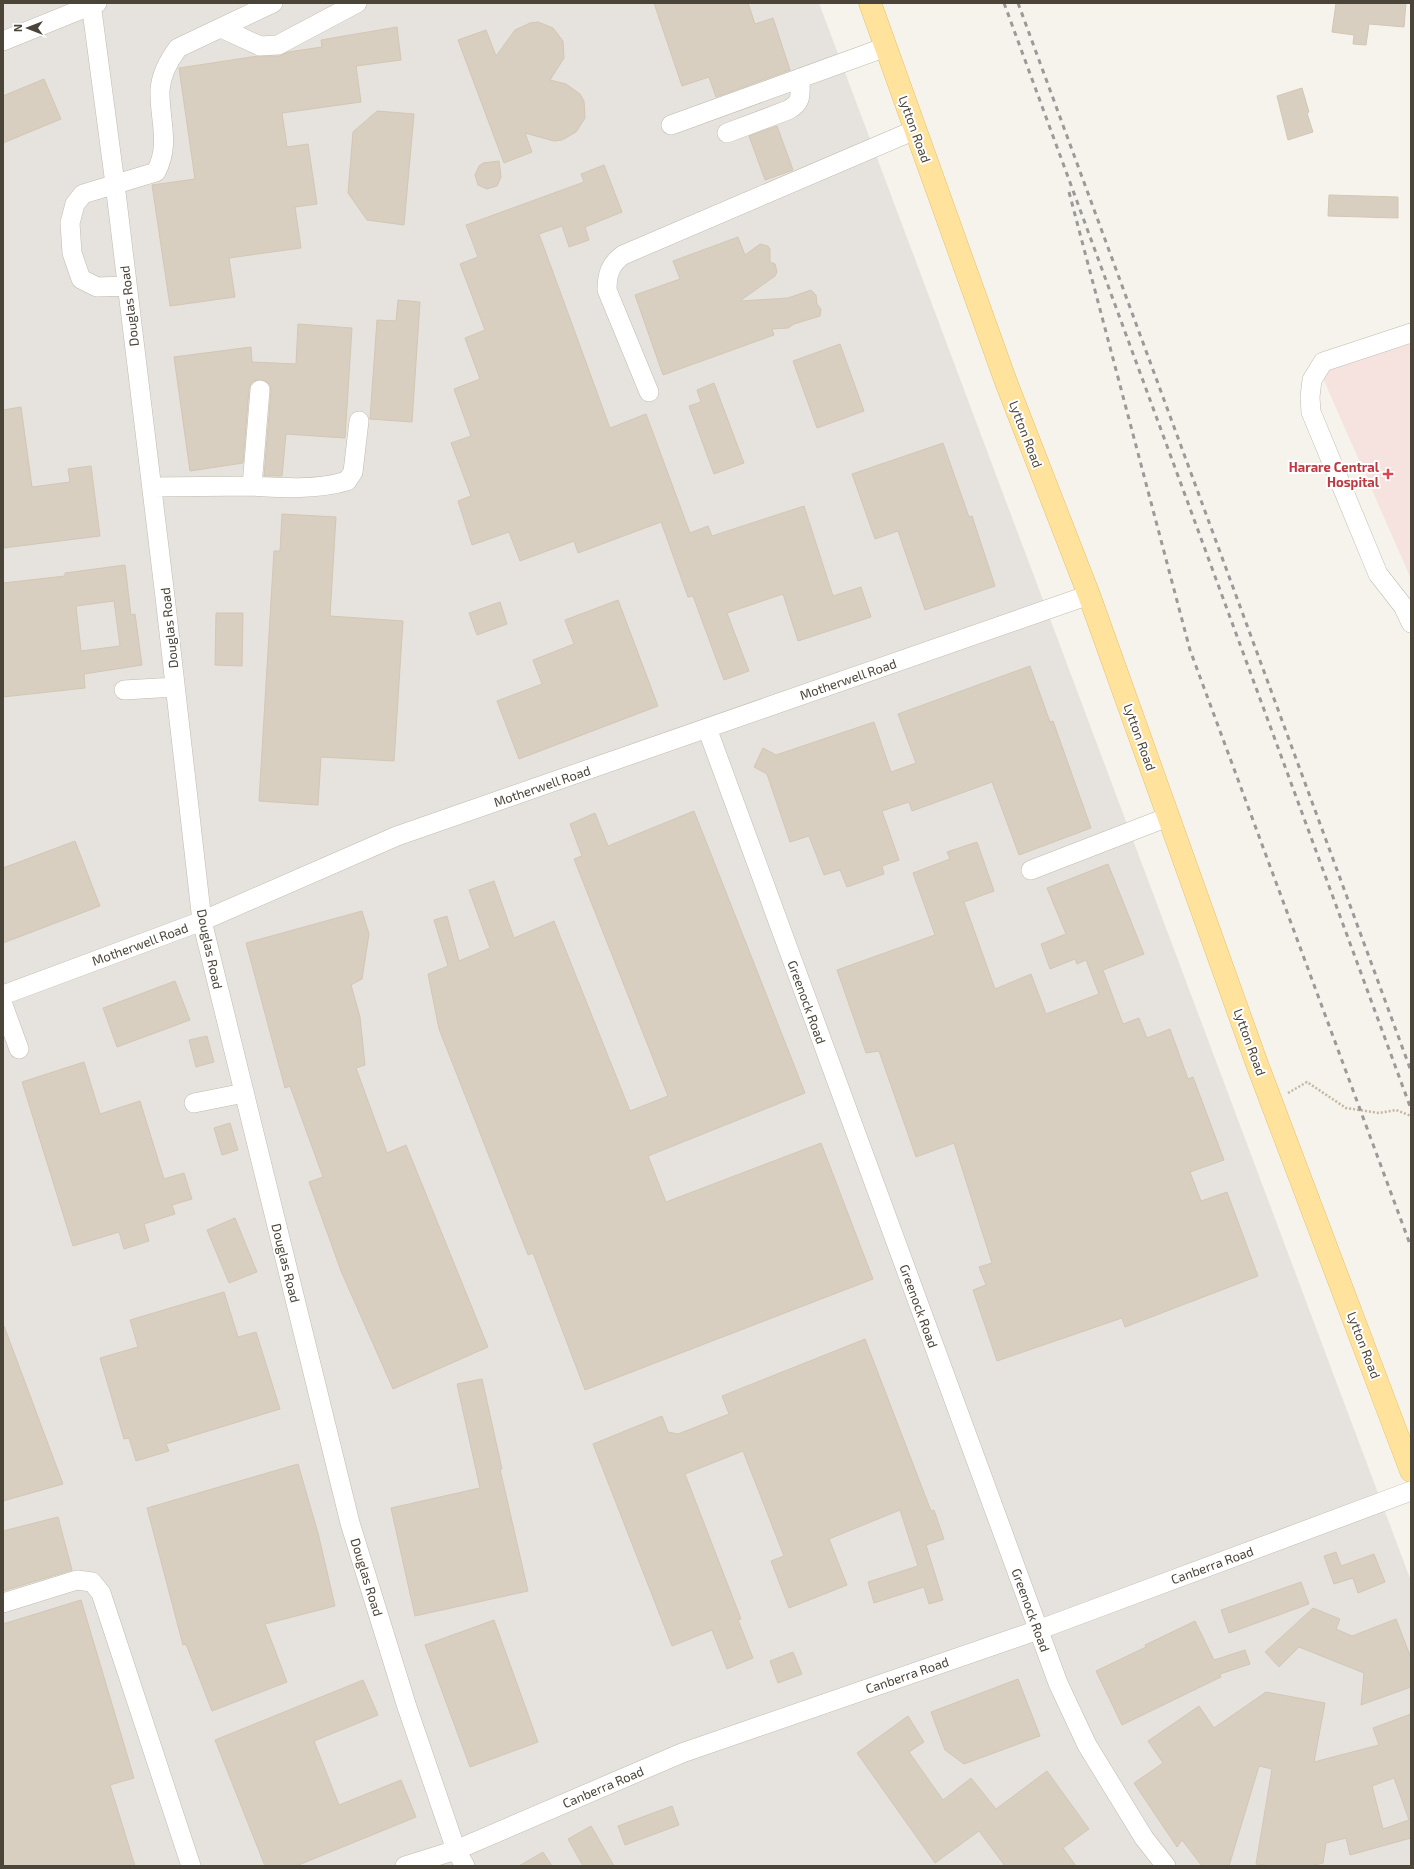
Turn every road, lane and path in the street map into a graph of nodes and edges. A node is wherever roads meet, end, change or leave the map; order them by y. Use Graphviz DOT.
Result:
graph roads {
  1 [pos="273,3"];
  2 [pos="357,3"];
  3 [pos="870,3"];
  4 [pos="93,4"];
  5 [pos="221,28"];
  6 [pos="3,41"];
  7 [pos="886,47"];
  8 [pos="800,78"];
  9 [pos="671,125"];
  10 [pos="915,130"];
  11 [pos="727,133"];
  12 [pos="115,184"];
  13 [pos="127,286"];
  14 [pos="1411,334"];
  15 [pos="260,390"];
  16 [pos="649,392"];
  17 [pos="359,421"];
  18 [pos="252,486"];
  19 [pos="152,487"];
  20 [pos="1088,595"];
  21 [pos="1411,623"];
  22 [pos="175,687"];
  23 [pos="124,690"];
  24 [pos="707,728"];
  25 [pos="1168,817"];
  26 [pos="1031,870"];
  27 [pos="202,921"];
  28 [pos="3,995"];
  29 [pos="3,1005"];
  30 [pos="19,1049"];
  31 [pos="244,1093"];
  32 [pos="1271,1101"];
  33 [pos="194,1103"];
  34 [pos="1411,1116"];
  35 [pos="1411,1471"];
  36 [pos="1411,1491"];
  37 [pos="3,1603"];
  38 [pos="1038,1630"];
  39 [pos="460,1858"];
  40 [pos="191,1866"];
  41 [pos="405,1866"];
  42 [pos="1166,1866"];
  1 -- 5 [label="street"];
  2 -- 5 [label="street"];
  3 -- 7 [label="main road, Lytton Road"];
  4 -- 6 [label="street"];
  4 -- 12 [label="street, Douglas Road"];
  5 -- 12 [label="street"];
  7 -- 8 [label="street"];
  7 -- 10 [label="main road, Lytton Road"];
  8 -- 9 [label="street"];
  8 -- 11 [label="street"];
  10 -- 16 [label="street"];
  10 -- 20 [label="main road, Lytton Road"];
  12 -- 13 [label="street, Douglas Road"];
  12 -- 13 [label="street"];
  13 -- 19 [label="street, Douglas Road"];
  14 -- 21 [label="street"];
  15 -- 18 [label="street"];
  17 -- 18 [label="street"];
  18 -- 19 [label="street"];
  19 -- 22 [label="street, Douglas Road"];
  20 -- 24 [label="street, Motherwell Road"];
  20 -- 25 [label="main road, Lytton Road"];
  22 -- 23 [label="street"];
  22 -- 27 [label="street, Douglas Road"];
  24 -- 27 [label="street, Motherwell Road"];
  24 -- 38 [label="street, Greenock Road"];
  25 -- 26 [label="street"];
  25 -- 32 [label="main road, Lytton Road"];
  27 -- 28 [label="street, Motherwell Road"];
  27 -- 31 [label="street, Douglas Road"];
  29 -- 30 [label="street"];
  31 -- 33 [label="street"];
  31 -- 39 [label="street, Douglas Road"];
  32 -- 34 [label="path"];
  32 -- 35 [label="main road, Lytton Road"];
  36 -- 38 [label="street, Canberra Road"];
  37 -- 40 [label="street"];
  38 -- 39 [label="street, Canberra Road"];
  38 -- 42 [label="street, Greenock Road"];
  39 -- 41 [label="street, Canberra Road"];
}
